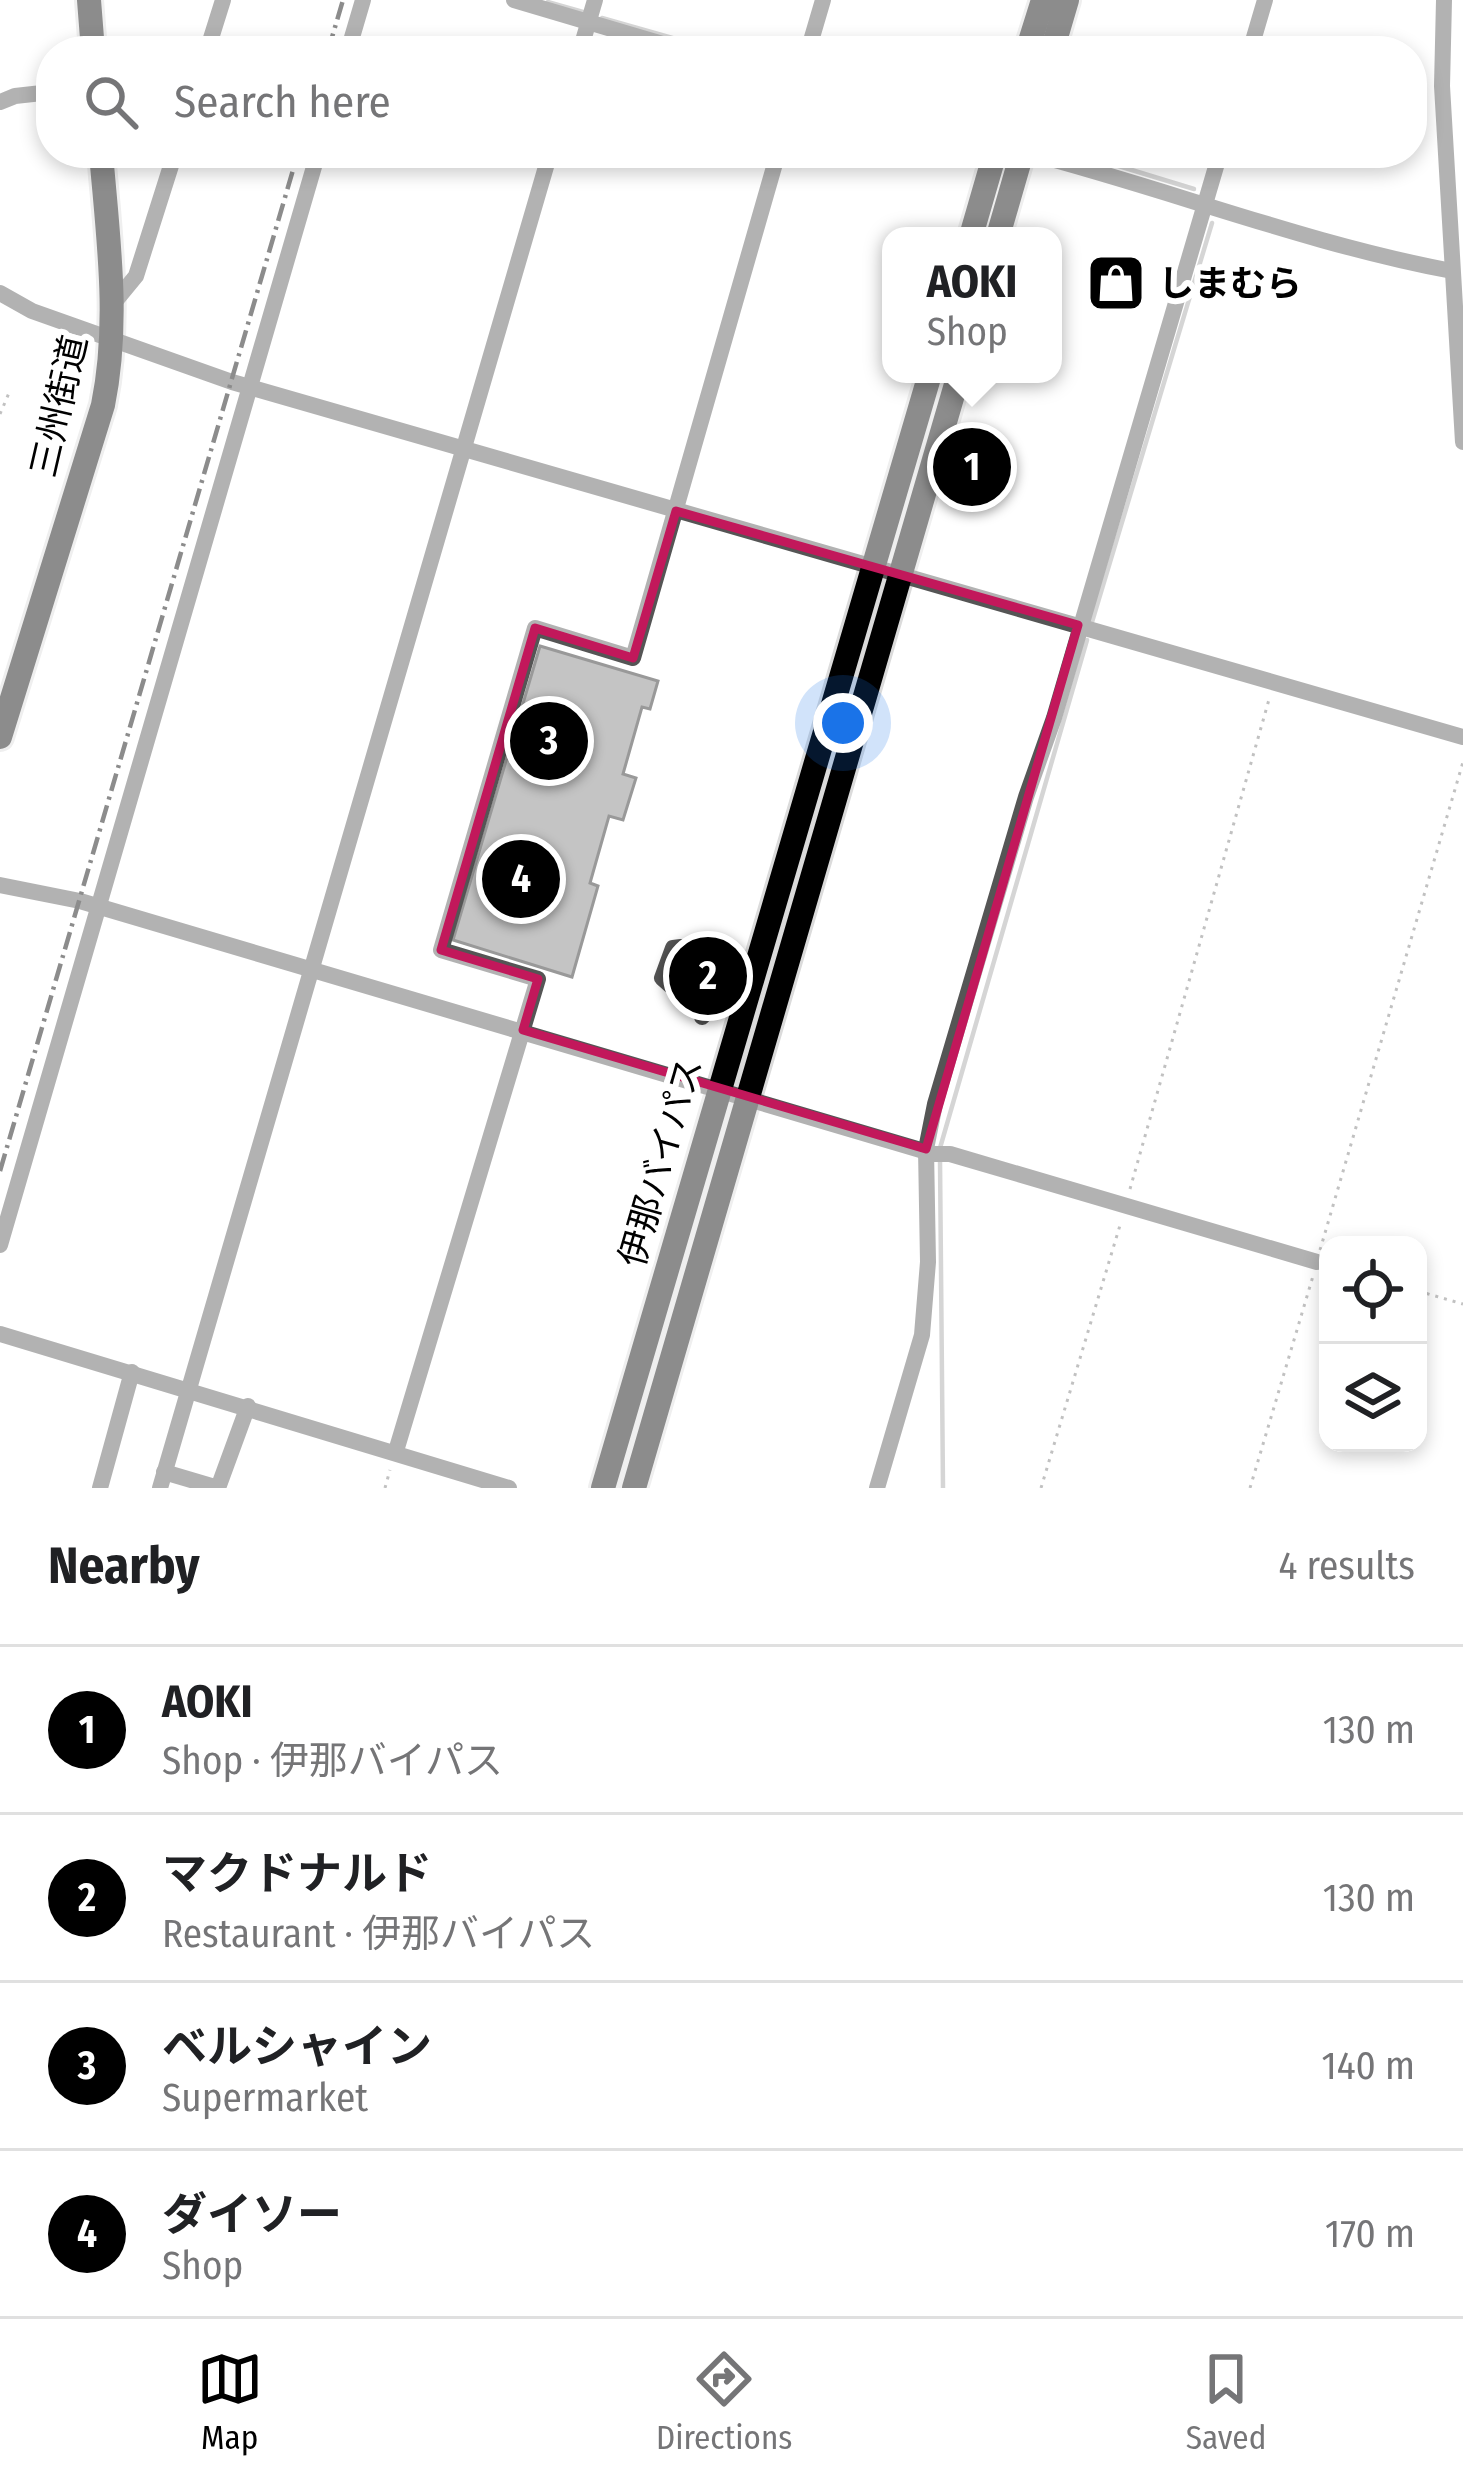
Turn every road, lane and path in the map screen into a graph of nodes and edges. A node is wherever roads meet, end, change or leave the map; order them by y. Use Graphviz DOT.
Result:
graph roads {
  1 [pos="89,0"];
  2 [pos="223,0"];
  3 [pos="363,0"];
  4 [pos="514,0"];
  5 [pos="595,0"];
  6 [pos="823,0"];
  7 [pos="1043,0"];
  8 [pos="1067,0"];
  9 [pos="1265,0"];
  10 [pos="1444,0"];
  11 [pos="588,22"];
  12 [pos="92,36"];
  13 [pos="212,36"];
  14 [pos="352,36"];
  15 [pos="584,36"];
  16 [pos="635,36"];
  17 [pos="812,36"];
  18 [pos="1032,36"];
  19 [pos="1056,36"];
  20 [pos="1254,36"];
  21 [pos="36,94"];
  22 [pos="0,102"];
  23 [pos="102,168"];
  24 [pos="170,168"];
  25 [pos="314,168"];
  26 [pos="546,168"];
  27 [pos="774,168"];
  28 [pos="990,168"];
  29 [pos="1021,168"];
  30 [pos="1080,168"];
  31 [pos="1216,168"];
  32 [pos="1205,203"];
  33 [pos="973,227"];
  34 [pos="1001,227"];
  35 [pos="1452,272"];
  36 [pos="0,293"];
  37 [pos="113,304"];
  38 [pos="114,338"];
  39 [pos="927,383"];
  40 [pos="956,383"];
  41 [pos="249,387"];
  42 [pos="8,393"];
  43 [pos="0,414"];
  44 [pos="1463,442"];
  45 [pos="463,446"];
  46 [pos="676,511"];
  47 [pos="873,567"];
  48 [pos="903,574"];
  49 [pos="1078,625"];
  50 [pos="1274,683"];
  51 [pos="0,737"];
  52 [pos="1463,737"];
  53 [pos="1463,762"];
  54 [pos="0,885"];
  55 [pos="98,907"];
  56 [pos="311,969"];
  57 [pos="754,970"];
  58 [pos="702,1017"];
  59 [pos="523,1030"];
  60 [pos="719,1087"];
  61 [pos="745,1096"];
  62 [pos="937,1152"];
  63 [pos="1126,1206"];
  64 [pos="0,1245"];
  65 [pos="1317,1262"];
  66 [pos="1427,1294"];
  67 [pos="1463,1304"];
  68 [pos="0,1334"];
  69 [pos="132,1372"];
  70 [pos="188,1389"];
  71 [pos="248,1406"];
  72 [pos="396,1451"];
  73 [pos="162,1480"];
  74 [pos="100,1488"];
  75 [pos="218,1488"];
  76 [pos="508,1488"];
  77 [pos="603,1488"];
  78 [pos="634,1488"];
  79 [pos="877,1488"];
  80 [pos="1042,1488"];
  81 [pos="1250,1488"];
  1 -- 12 [label="highway"];
  2 -- 13 [label="street"];
  3 -- 14 [label="street"];
  4 -- 11 [label="street"];
  5 -- 11 [label="street"];
  6 -- 17 [label="street"];
  7 -- 18 [label="highway"];
  8 -- 19 [label="highway"];
  9 -- 20 [label="street"];
  10 -- 35 [label="street"];
  11 -- 15 [label="street"];
  11 -- 16 [label="street"];
  21 -- 22 [label="street"];
  23 -- 37 [label="highway, 三州街道"];
  24 -- 37 [label="street"];
  25 -- 41 [label="street"];
  26 -- 45 [label="street"];
  27 -- 46 [label="street"];
  28 -- 33 [label="highway"];
  29 -- 34 [label="highway"];
  30 -- 32 [label="street"];
  31 -- 32 [label="street"];
  32 -- 35 [label="street"];
  32 -- 49 [label="street"];
  35 -- 44 [label="street"];
  36 -- 38 [label="street"];
  37 -- 38 [label="highway, 三州街道"];
  38 -- 41 [label="street"];
  38 -- 51 [label="highway, 三州街道"];
  39 -- 47 [label="highway, 伊那バイパス"];
  40 -- 48 [label="highway, 伊那バイパス"];
  41 -- 45 [label="street"];
  41 -- 55 [label="street"];
  42 -- 43 [label="path"];
  45 -- 46 [label="street"];
  45 -- 56 [label="street"];
  46 -- 47 [label="street"];
  46 -- 59 [label="street"];
  47 -- 48 [label="street"];
  47 -- 57 [label="highway, 伊那バイパス"];
  48 -- 49 [label="street"];
  48 -- 61 [label="highway, 伊那バイパス"];
  49 -- 50 [label="street"];
  49 -- 62 [label="street"];
  50 -- 52 [label="street"];
  50 -- 63 [label="path"];
  53 -- 65 [label="path"];
  54 -- 55 [label="street"];
  55 -- 56 [label="street"];
  55 -- 64 [label="street"];
  56 -- 59 [label="street"];
  56 -- 70 [label="street"];
  57 -- 58 [label="street"];
  57 -- 60 [label="highway, 伊那バイパス"];
  59 -- 60 [label="street"];
  59 -- 72 [label="street"];
  60 -- 61 [label="street"];
  60 -- 77 [label="highway, 伊那バイパス"];
  61 -- 62 [label="street"];
  61 -- 78 [label="highway, 伊那バイパス"];
  62 -- 63 [label="street"];
  62 -- 79 [label="street"];
  63 -- 65 [label="street"];
  63 -- 80 [label="path"];
  65 -- 81 [label="path"];
  66 -- 67 [label="path"];
  68 -- 69 [label="street"];
  69 -- 70 [label="street"];
  69 -- 74 [label="street"];
  70 -- 71 [label="street"];
  70 -- 73 [label="street"];
  71 -- 72 [label="street"];
  71 -- 75 [label="street"];
  72 -- 76 [label="street"];
  73 -- 75 [label="street"];
}
